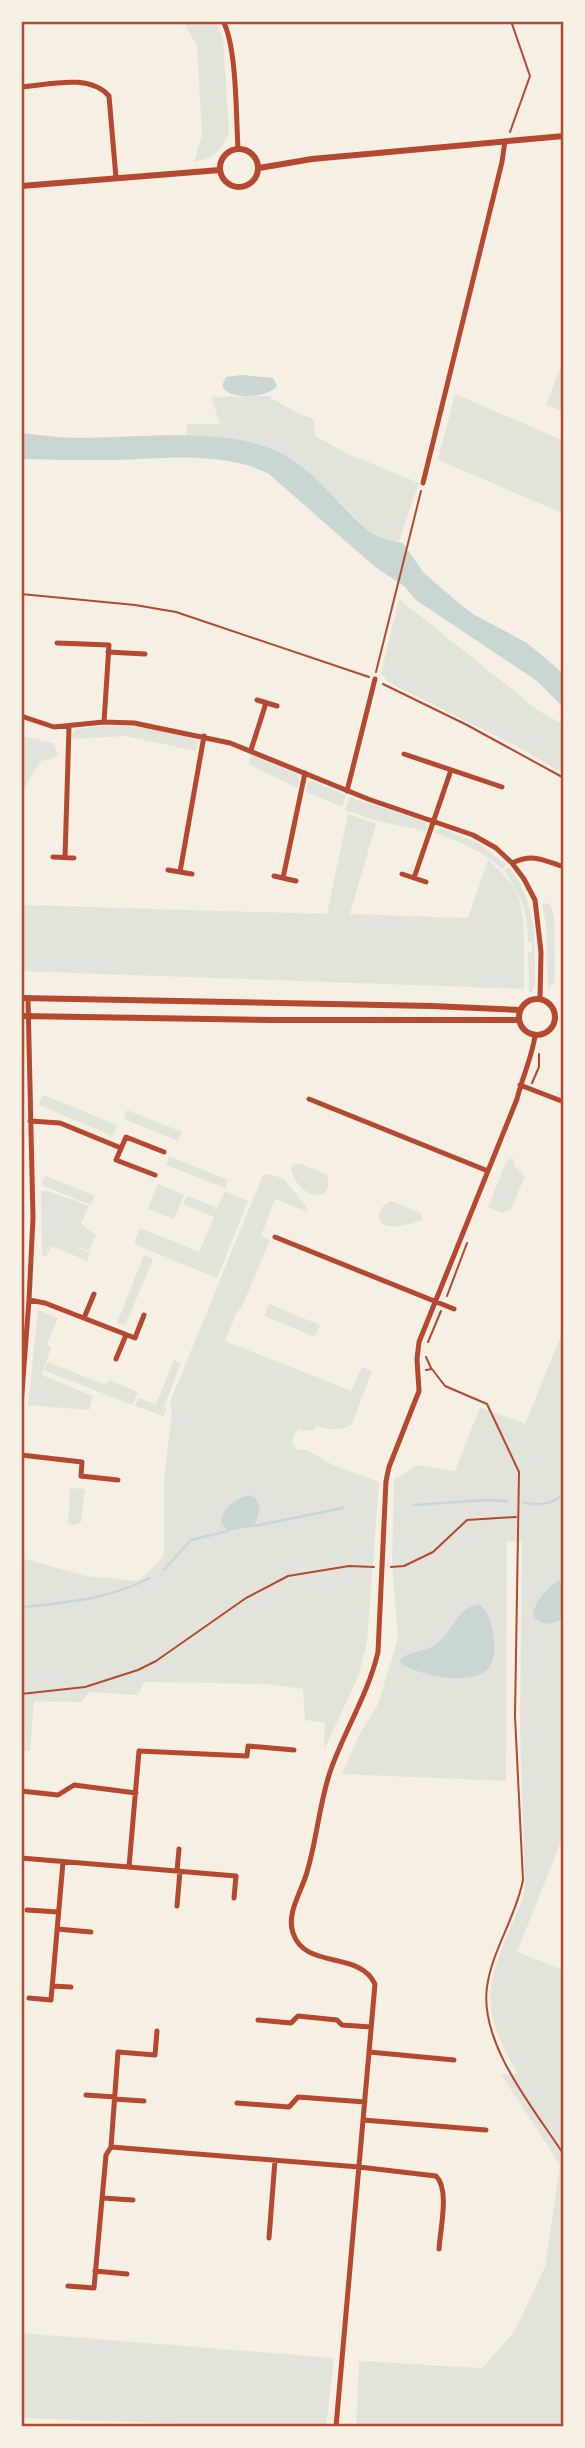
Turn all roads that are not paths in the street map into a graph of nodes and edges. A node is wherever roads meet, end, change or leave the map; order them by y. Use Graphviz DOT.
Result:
graph roads {
  1 [pos="223,21"];
  2 [pos="21,87"];
  3 [pos="564,136"];
  4 [pos="505,141"];
  5 [pos="238,149"];
  6 [pos="259,168"];
  7 [pos="220,170"];
  8 [pos="116,178"];
  9 [pos="21,186"];
  10 [pos="423,483"];
  11 [pos="57,643"];
  12 [pos="108,652"];
  13 [pos="145,654"];
  14 [pos="375,679"];
  15 [pos="257,699"];
  16 [pos="266,703"];
  17 [pos="276,706"];
  18 [pos="21,716"];
  19 [pos="104,722"];
  20 [pos="69,727"];
  21 [pos="204,736"];
  22 [pos="251,750"];
  23 [pos="404,754"];
  24 [pos="451,770"];
  25 [pos="305,774"];
  26 [pos="502,787"];
  27 [pos="347,791"];
  28 [pos="433,821"];
  29 [pos="53,857"];
  30 [pos="65,858"];
  31 [pos="74,858"];
  32 [pos="512,863"];
  33 [pos="564,867"];
  34 [pos="168,870"];
  35 [pos="180,872"];
  36 [pos="192,874"];
  37 [pos="402,874"];
  38 [pos="274,876"];
  39 [pos="284,878"];
  40 [pos="414,878"];
  41 [pos="296,881"];
  42 [pos="426,882"];
  43 [pos="24,998"];
  44 [pos="540,999"];
  45 [pos="520,1010"];
  46 [pos="555,1013"];
  47 [pos="564,1013"];
  48 [pos="24,1016"];
  49 [pos="519,1020"];
  50 [pos="554,1026"];
  51 [pos="564,1026"];
  52 [pos="535,1036"];
  53 [pos="520,1085"];
  54 [pos="309,1099"];
  55 [pos="564,1102"];
  56 [pos="30,1121"];
  57 [pos="121,1148"];
  58 [pos="164,1152"];
  59 [pos="21,1156"];
  60 [pos="31,1157"];
  61 [pos="488,1171"];
  62 [pos="155,1175"];
  63 [pos="275,1237"];
  64 [pos="94,1294"];
  65 [pos="30,1300"];
  66 [pos="435,1301"];
  67 [pos="454,1309"];
  68 [pos="144,1315"];
  69 [pos="84,1318"];
  70 [pos="24,1327"];
  71 [pos="126,1335"];
  72 [pos="116,1359"];
  73 [pos="21,1405"];
  74 [pos="21,1455"];
  75 [pos="118,1480"];
  76 [pos="295,1750"];
  77 [pos="21,1791"];
  78 [pos="136,1793"];
  79 [pos="179,1849"];
  80 [pos="21,1858"];
  81 [pos="63,1861"];
  82 [pos="129,1867"];
  83 [pos="178,1871"];
  84 [pos="234,1898"];
  85 [pos="177,1906"];
  86 [pos="27,1910"];
  87 [pos="58,1912"];
  88 [pos="57,1929"];
  89 [pos="91,1932"];
  90 [pos="52,1986"];
  91 [pos="71,1987"];
  92 [pos="29,1998"];
  93 [pos="258,2020"];
  94 [pos="371,2027"];
  95 [pos="157,2031"];
  96 [pos="369,2052"];
  97 [pos="454,2060"];
  98 [pos="86,2095"];
  99 [pos="115,2098"];
  100 [pos="144,2101"];
  101 [pos="365,2102"];
  102 [pos="237,2103"];
  103 [pos="363,2120"];
  104 [pos="486,2130"];
  105 [pos="111,2147"];
  106 [pos="275,2160"];
  107 [pos="359,2167"];
  108 [pos="102,2198"];
  109 [pos="132,2200"];
  110 [pos="269,2238"];
  111 [pos="439,2249"];
  112 [pos="95,2271"];
  113 [pos="127,2274"];
  114 [pos="68,2286"];
  115 [pos="337,2427"];
  1 -- 5 [label="street"];
  2 -- 8 [label="street"];
  3 -- 4 [label="street"];
  4 -- 6 [label="street"];
  4 -- 10 [label="street"];
  5 -- 6 [label="street"];
  5 -- 7 [label="street"];
  6 -- 7 [label="street"];
  7 -- 8 [label="street"];
  8 -- 9 [label="street"];
  11 -- 12 [label="street"];
  12 -- 13 [label="street"];
  12 -- 19 [label="street"];
  14 -- 27 [label="street"];
  15 -- 16 [label="street"];
  16 -- 17 [label="street"];
  16 -- 22 [label="street"];
  18 -- 20 [label="street"];
  19 -- 20 [label="street"];
  19 -- 21 [label="street"];
  20 -- 30 [label="street"];
  21 -- 22 [label="street"];
  21 -- 35 [label="street"];
  22 -- 25 [label="street"];
  23 -- 24 [label="street"];
  24 -- 26 [label="street"];
  24 -- 28 [label="street"];
  25 -- 27 [label="street"];
  25 -- 39 [label="street"];
  27 -- 28 [label="street"];
  28 -- 32 [label="street"];
  28 -- 40 [label="street"];
  29 -- 30 [label="street"];
  30 -- 31 [label="street"];
  32 -- 33 [label="street"];
  32 -- 44 [label="street"];
  34 -- 35 [label="street"];
  35 -- 36 [label="street"];
  37 -- 40 [label="street"];
  38 -- 39 [label="street"];
  39 -- 41 [label="street"];
  40 -- 42 [label="street"];
  43 -- 45 [label="street"];
  43 -- 48 [label="street"];
  44 -- 45 [label="street"];
  44 -- 46 [label="street"];
  45 -- 49 [label="street"];
  46 -- 47 [label="street"];
  46 -- 50 [label="street"];
  48 -- 49 [label="street"];
  48 -- 56 [label="street"];
  49 -- 52 [label="street"];
  50 -- 51 [label="street"];
  50 -- 52 [label="street"];
  52 -- 53 [label="street"];
  53 -- 55 [label="street"];
  53 -- 61 [label="street"];
  54 -- 61 [label="street"];
  56 -- 57 [label="street"];
  56 -- 60 [label="street"];
  57 -- 58 [label="street"];
  57 -- 62 [label="street"];
  59 -- 60 [label="street"];
  60 -- 65 [label="street"];
  61 -- 66 [label="street"];
  63 -- 66 [label="street"];
  64 -- 69 [label="street"];
  65 -- 69 [label="street"];
  65 -- 70 [label="street"];
  66 -- 67 [label="street"];
  66 -- 94 [label="street"];
  68 -- 71 [label="street"];
  69 -- 71 [label="street"];
  70 -- 73 [label="street"];
  71 -- 72 [label="street"];
  74 -- 75 [label="street"];
  76 -- 78 [label="street"];
  77 -- 78 [label="street"];
  78 -- 82 [label="street"];
  79 -- 83 [label="street"];
  80 -- 81 [label="street"];
  81 -- 82 [label="street"];
  81 -- 87 [label="street"];
  82 -- 83 [label="street"];
  83 -- 84 [label="street"];
  83 -- 85 [label="street"];
  86 -- 87 [label="street"];
  87 -- 88 [label="street"];
  88 -- 89 [label="street"];
  88 -- 90 [label="street"];
  90 -- 91 [label="street"];
  90 -- 92 [label="street"];
  93 -- 94 [label="street"];
  94 -- 96 [label="street"];
  95 -- 99 [label="street"];
  96 -- 97 [label="street"];
  96 -- 101 [label="street"];
  98 -- 99 [label="street"];
  99 -- 100 [label="street"];
  99 -- 105 [label="street"];
  101 -- 102 [label="street"];
  101 -- 103 [label="street"];
  103 -- 104 [label="street"];
  103 -- 107 [label="street"];
  105 -- 106 [label="street"];
  105 -- 108 [label="street"];
  106 -- 107 [label="street"];
  106 -- 110 [label="street"];
  107 -- 111 [label="street"];
  107 -- 115 [label="street"];
  108 -- 109 [label="street"];
  108 -- 112 [label="street"];
  112 -- 113 [label="street"];
  112 -- 114 [label="street"];
}
